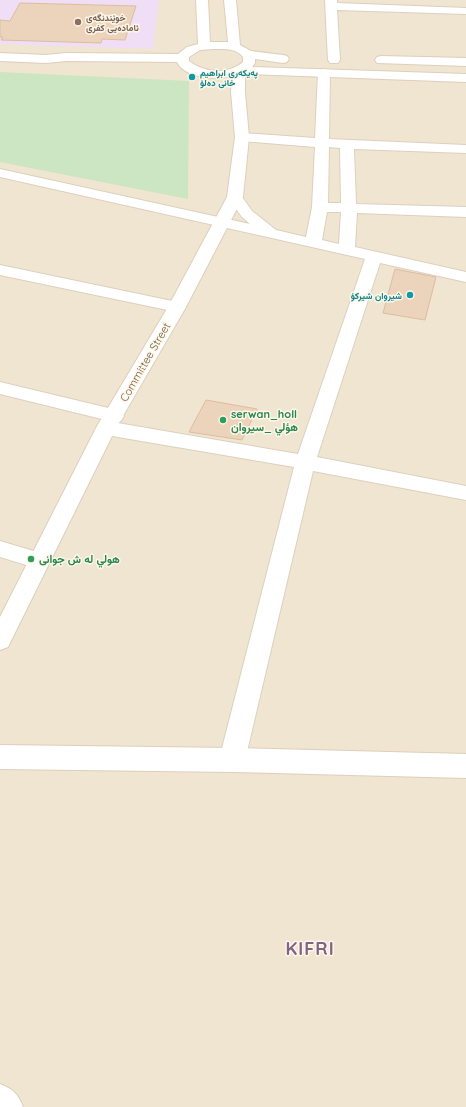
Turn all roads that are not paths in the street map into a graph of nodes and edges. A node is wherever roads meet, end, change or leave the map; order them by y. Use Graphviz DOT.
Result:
graph roads {
  1 [pos="202,0"];
  2 [pos="230,0"];
  3 [pos="331,3"];
  4 [pos="466,11"];
  5 [pos="204,46"];
  6 [pos="234,47"];
  7 [pos="248,54"];
  8 [pos="0,57"];
  9 [pos="298,59"];
  10 [pos="320,59"];
  11 [pos="334,60"];
  12 [pos="350,60"];
  13 [pos="365,60"];
  14 [pos="466,62"];
  15 [pos="185,63"];
  16 [pos="238,70"];
  17 [pos="324,73"];
  18 [pos="466,78"];
  19 [pos="242,137"];
  20 [pos="322,143"];
  21 [pos="347,144"];
  22 [pos="466,149"];
  23 [pos="0,173"];
  24 [pos="235,197"];
  25 [pos="320,207"];
  26 [pos="349,209"];
  27 [pos="466,212"];
  28 [pos="222,223"];
  29 [pos="272,234"];
  30 [pos="313,243"];
  31 [pos="347,251"];
  32 [pos="374,257"];
  33 [pos="0,270"];
  34 [pos="466,277"];
  35 [pos="178,307"];
  36 [pos="0,388"];
  37 [pos="110,422"];
  38 [pos="305,462"];
  39 [pos="466,493"];
  40 [pos="0,550"];
  41 [pos="39,561"];
  42 [pos="0,640"];
  43 [pos="0,757"];
  44 [pos="232,760"];
  45 [pos="466,766"];
  46 [pos="0,1100"];
  47 [pos="7,1107"];
  1 -- 5 [label="street"];
  2 -- 6 [label="street"];
  3 -- 4 [label="street"];
  3 -- 11 [label="street"];
  5 -- 6 [label="street"];
  5 -- 15 [label="street"];
  6 -- 7 [label="street"];
  7 -- 9 [label="street"];
  7 -- 16 [label="street"];
  8 -- 15 [label="street"];
  10 -- 11 [label="street"];
  11 -- 12 [label="street"];
  13 -- 14 [label="street"];
  15 -- 16 [label="street"];
  16 -- 17 [label="street"];
  16 -- 19 [label="street, Committee Street"];
  17 -- 18 [label="street"];
  17 -- 20 [label="street"];
  19 -- 20 [label="street"];
  19 -- 24 [label="street, Committee Street"];
  20 -- 21 [label="street"];
  20 -- 25 [label="street"];
  21 -- 22 [label="street"];
  21 -- 26 [label="street"];
  23 -- 28 [label="street"];
  24 -- 28 [label="street, Committee Street"];
  24 -- 29 [label="street"];
  25 -- 26 [label="street"];
  25 -- 30 [label="street"];
  26 -- 27 [label="street"];
  26 -- 31 [label="street"];
  28 -- 29 [label="street"];
  28 -- 35 [label="street, Committee Street"];
  29 -- 30 [label="street"];
  30 -- 31 [label="street"];
  31 -- 32 [label="street"];
  32 -- 34 [label="street"];
  32 -- 38 [label="street"];
  33 -- 35 [label="street"];
  35 -- 37 [label="street, Committee Street"];
  36 -- 37 [label="street"];
  37 -- 38 [label="street"];
  37 -- 41 [label="street, Committee Street"];
  38 -- 39 [label="street"];
  38 -- 44 [label="street"];
  40 -- 41 [label="street"];
  41 -- 42 [label="street, Committee Street"];
  43 -- 44 [label="street"];
  44 -- 45 [label="street"];
  46 -- 47 [label="street"];
}
